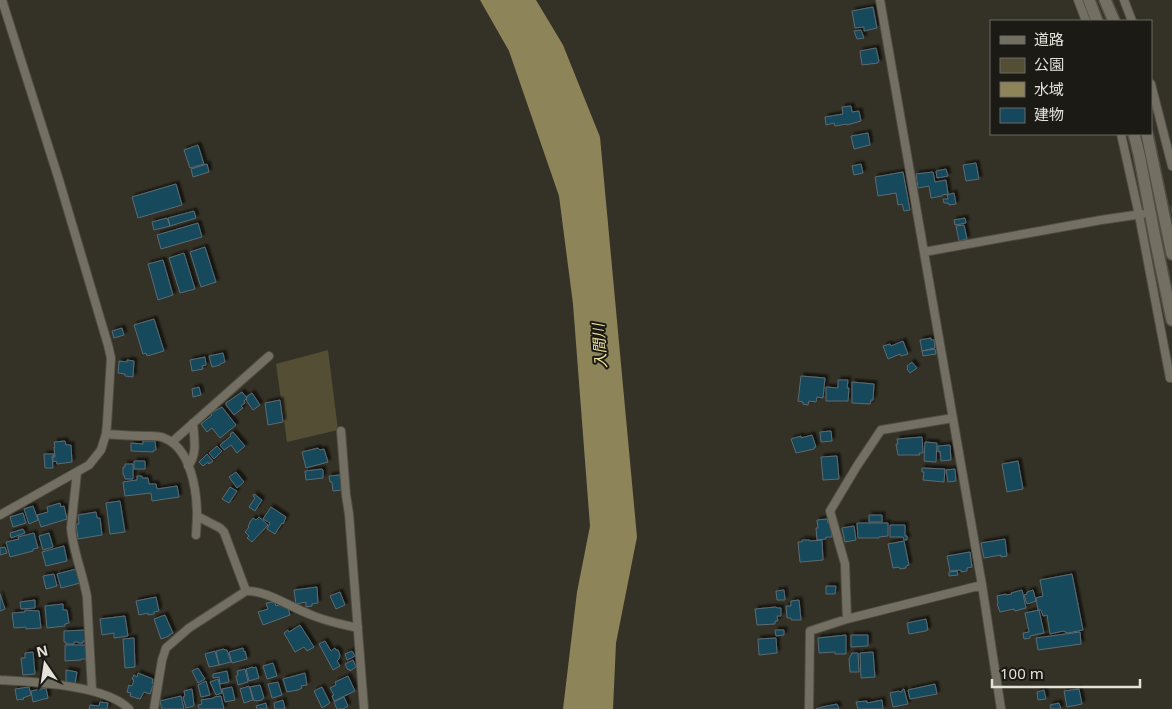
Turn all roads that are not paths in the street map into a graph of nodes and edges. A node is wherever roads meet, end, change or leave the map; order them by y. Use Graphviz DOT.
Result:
graph roads {
  1 [pos="2,0"];
  2 [pos="880,0"];
  3 [pos="1078,0"];
  4 [pos="1089,0"];
  5 [pos="1105,0"];
  6 [pos="1124,0"];
  7 [pos="1086,20"];
  8 [pos="1097,20"];
  9 [pos="1114,20"];
  10 [pos="1132,20"];
  11 [pos="1152,88"];
  12 [pos="1121,135"];
  13 [pos="1134,135"];
  14 [pos="1147,135"];
  15 [pos="1172,166"];
  16 [pos="1141,214"];
  17 [pos="924,252"];
  18 [pos="1172,254"];
  19 [pos="1172,320"];
  20 [pos="269,356"];
  21 [pos="1170,378"];
  22 [pos="953,418"];
  23 [pos="193,423"];
  24 [pos="341,431"];
  25 [pos="106,434"];
  26 [pos="172,442"];
  27 [pos="188,466"];
  28 [pos="77,472"];
  29 [pos="0,514"];
  30 [pos="197,516"];
  31 [pos="196,535"];
  32 [pos="982,585"];
  33 [pos="246,591"];
  34 [pos="846,619"];
  35 [pos="358,628"];
  36 [pos="0,680"];
  37 [pos="92,691"];
  38 [pos="129,709"];
  39 [pos="154,709"];
  40 [pos="364,709"];
  41 [pos="809,709"];
  42 [pos="1001,709"];
  1 -- 25 [label="street"];
  2 -- 17 [label="street"];
  3 -- 7 [label="street"];
  4 -- 8 [label="main road"];
  5 -- 9 [label="main road"];
  6 -- 10 [label="street"];
  11 -- 15 [label="street"];
  12 -- 16 [label="street"];
  13 -- 19 [label="main road"];
  14 -- 18 [label="main road"];
  16 -- 17 [label="street"];
  16 -- 21 [label="street"];
  17 -- 22 [label="street"];
  20 -- 23 [label="street"];
  22 -- 32 [label="street"];
  22 -- 34 [label="street"];
  23 -- 26 [label="street"];
  23 -- 27 [label="street"];
  24 -- 35 [label="street"];
  25 -- 26 [label="street"];
  25 -- 28 [label="street"];
  26 -- 27 [label="street"];
  27 -- 30 [label="street"];
  28 -- 29 [label="street"];
  28 -- 37 [label="street"];
  30 -- 31 [label="street"];
  30 -- 33 [label="street"];
  32 -- 34 [label="street"];
  32 -- 42 [label="street"];
  33 -- 35 [label="street"];
  33 -- 39 [label="street"];
  34 -- 41 [label="street"];
  35 -- 40 [label="street"];
  36 -- 37 [label="street"];
  37 -- 38 [label="street"];
}
